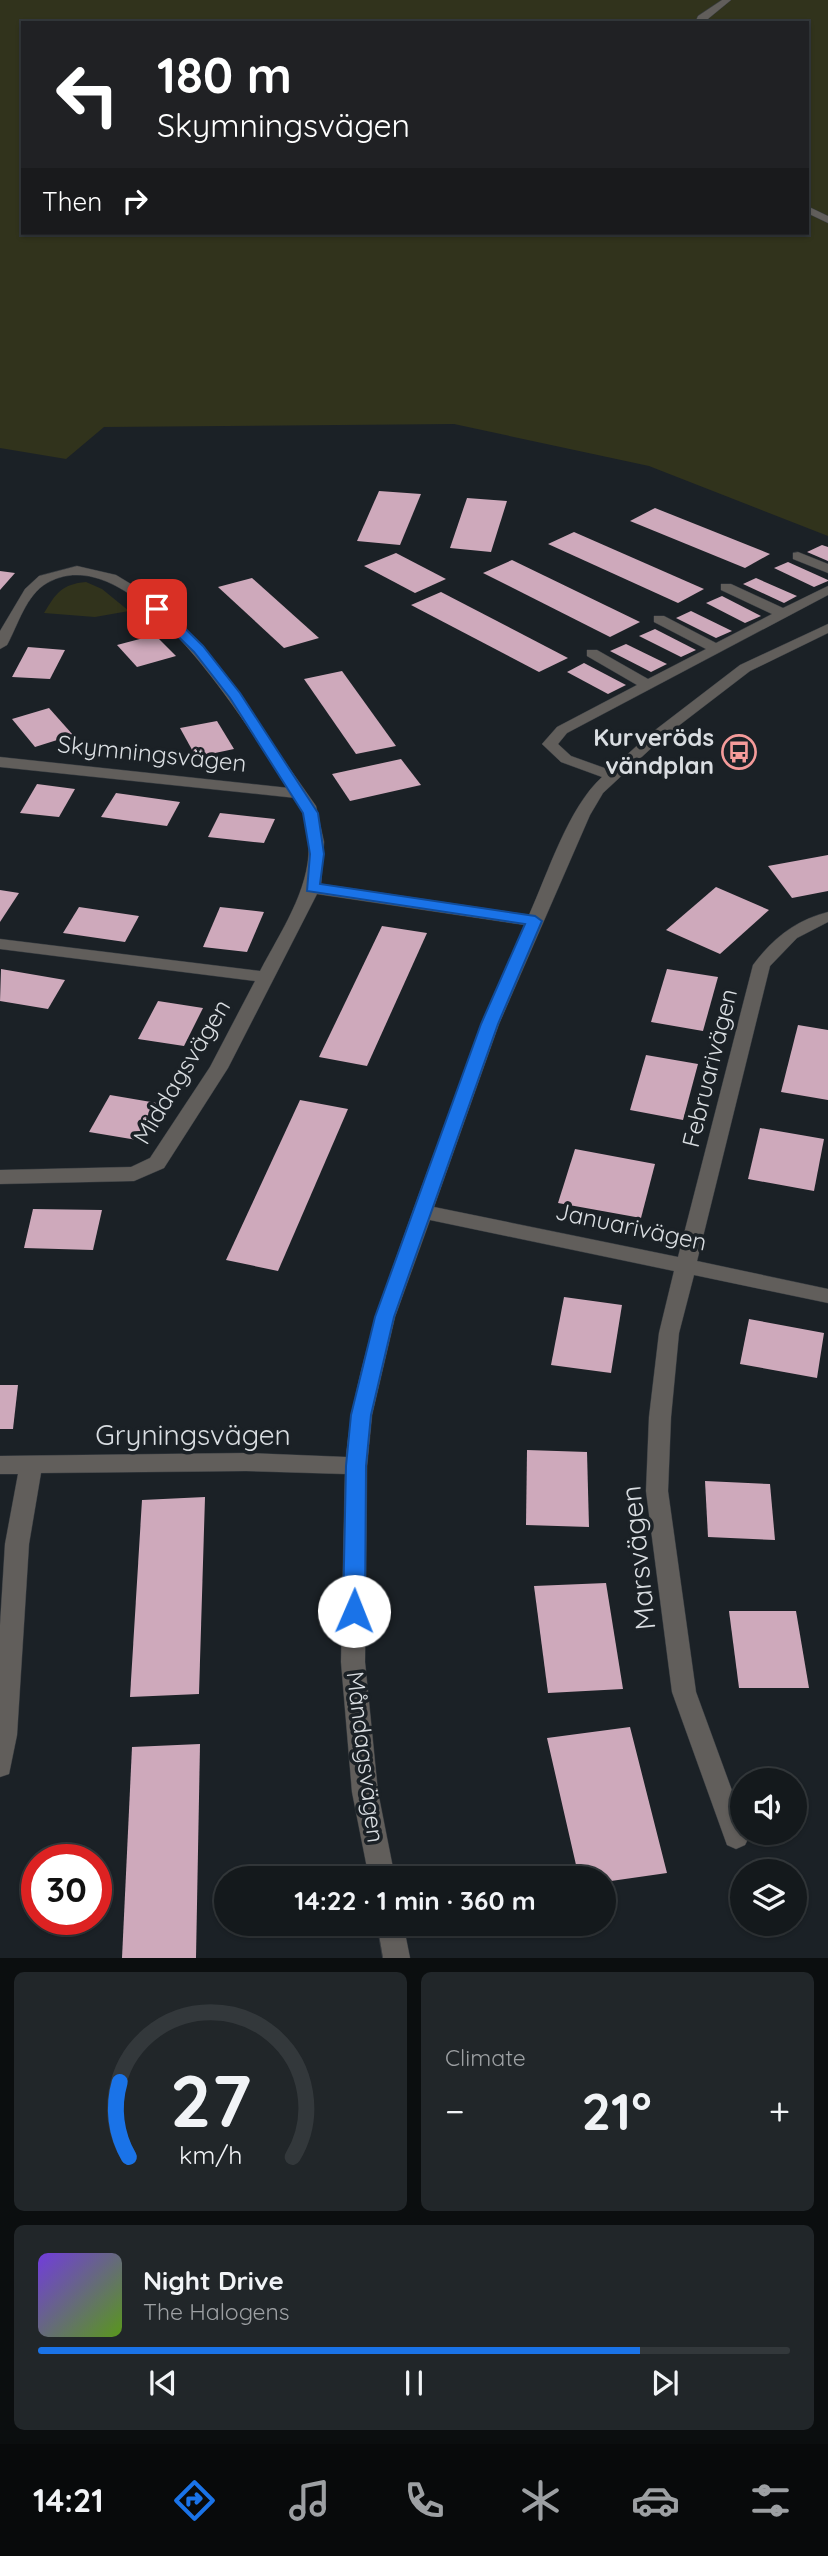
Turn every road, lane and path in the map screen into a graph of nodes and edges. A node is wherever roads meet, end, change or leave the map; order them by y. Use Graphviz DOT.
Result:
graph roads {
  1 [pos="727,0"];
  2 [pos="700,21"];
  3 [pos="809,210"];
  4 [pos="828,220"];
  5 [pos="798,556"];
  6 [pos="828,569"];
  7 [pos="726,587"];
  8 [pos="828,590"];
  9 [pos="784,614"];
  10 [pos="659,619"];
  11 [pos="828,628"];
  12 [pos="0,645"];
  13 [pos="718,649"];
  14 [pos="592,653"];
  15 [pos="648,685"];
  16 [pos="0,762"];
  17 [pos="613,776"];
  18 [pos="299,794"];
  19 [pos="312,888"];
  20 [pos="828,917"];
  21 [pos="535,921"];
  22 [pos="0,944"];
  23 [pos="266,978"];
  24 [pos="0,1177"];
  25 [pos="422,1211"];
  26 [pos="684,1265"];
  27 [pos="828,1296"];
  28 [pos="0,1465"];
  29 [pos="30,1465"];
  30 [pos="356,1466"];
  31 [pos="0,1766"];
  32 [pos="730,1821"];
  33 [pos="380,1866"];
  34 [pos="393,1936"];
  35 [pos="397,1958"];
  1 -- 2 [label="street"];
  3 -- 4 [label="street"];
  5 -- 6 [label="street"];
  7 -- 9 [label="street"];
  8 -- 9 [label="street"];
  9 -- 13 [label="street"];
  10 -- 13 [label="street"];
  11 -- 17 [label="street, Måndagsvägen"];
  12 -- 18 [label="street, Skymningsvägen"];
  13 -- 15 [label="street"];
  14 -- 15 [label="street"];
  15 -- 17 [label="street"];
  16 -- 18 [label="street, Skymningsvägen"];
  17 -- 21 [label="street, Måndagsvägen"];
  18 -- 19 [label="street, Skymningsvägen"];
  19 -- 21 [label="street"];
  19 -- 23 [label="street, Middagsvägen"];
  20 -- 26 [label="street, Februarivägen"];
  21 -- 25 [label="street, Måndagsvägen"];
  22 -- 23 [label="street, Middagsvägen"];
  23 -- 24 [label="street, Middagsvägen"];
  25 -- 26 [label="street, Januarivägen"];
  25 -- 30 [label="street, Måndagsvägen"];
  26 -- 27 [label="street, Januarivägen"];
  26 -- 32 [label="street, Marsvägen"];
  28 -- 29 [label="street, Gryningsvägen"];
  29 -- 30 [label="street, Gryningsvägen"];
  29 -- 31 [label="street"];
  30 -- 33 [label="street, Måndagsvägen"];
  34 -- 35 [label="street"];
}
